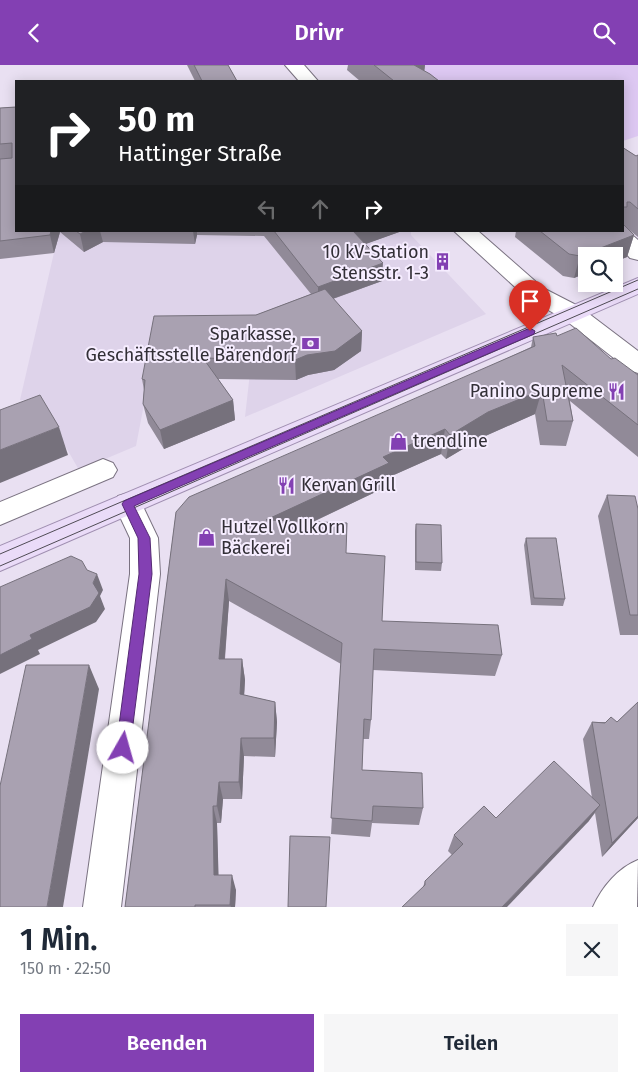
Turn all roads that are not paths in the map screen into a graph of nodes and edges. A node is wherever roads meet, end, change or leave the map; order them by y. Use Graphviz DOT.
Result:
graph roads {
  1 [pos="294,65"];
  2 [pos="308,80"];
  3 [pos="466,232"];
  4 [pos="617,232"];
  5 [pos="638,253"];
  6 [pos="638,285"];
  7 [pos="572,313"];
  8 [pos="638,364"];
  9 [pos="103,470"];
  10 [pos="128,504"];
  11 [pos="0,514"];
  12 [pos="0,559"];
  13 [pos="638,878"];
  14 [pos="102,907"];
  15 [pos="612,907"];
  1 -- 2 [label="street"];
  3 -- 7 [label="street"];
  4 -- 5 [label="street"];
  6 -- 7 [label="main road"];
  7 -- 8 [label="street"];
  7 -- 10 [label="main road"];
  9 -- 11 [label="street"];
  10 -- 12 [label="main road"];
  10 -- 14 [label="street"];
  13 -- 15 [label="street"];
}
